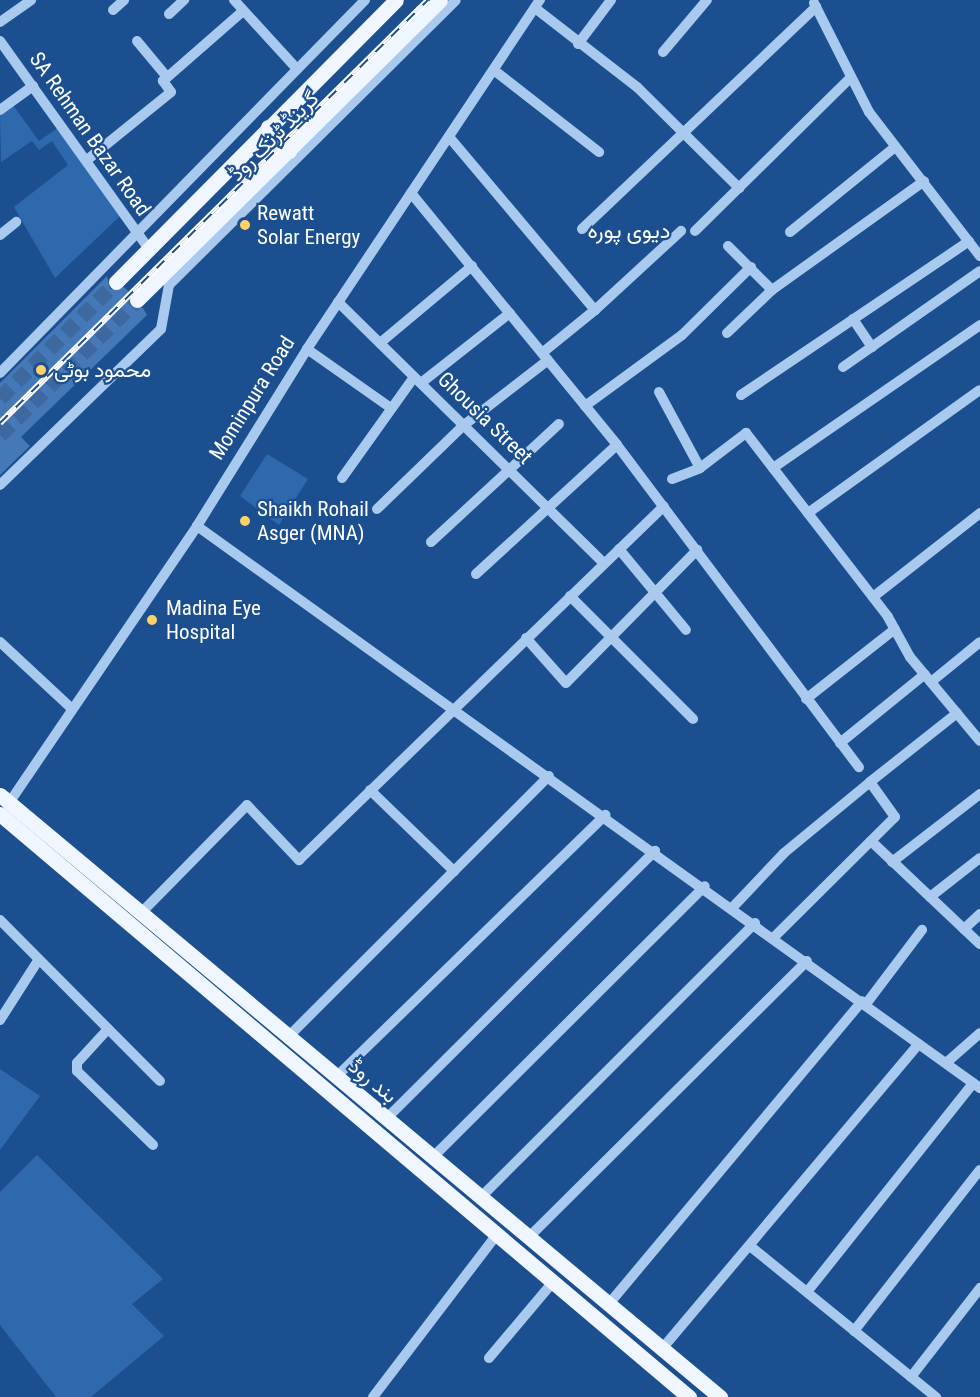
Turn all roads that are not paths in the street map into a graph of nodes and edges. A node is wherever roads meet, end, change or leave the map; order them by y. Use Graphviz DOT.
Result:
graph roads {
  1 [pos="31,0"];
  2 [pos="124,0"];
  3 [pos="184,0"];
  4 [pos="234,0"];
  5 [pos="364,0"];
  6 [pos="396,0"];
  7 [pos="440,0"];
  8 [pos="456,0"];
  9 [pos="610,0"];
  10 [pos="707,0"];
  11 [pos="814,3"];
  12 [pos="538,4"];
  13 [pos="113,10"];
  14 [pos="243,11"];
  15 [pos="169,14"];
  16 [pos="0,22"];
  17 [pos="0,41"];
  18 [pos="137,41"];
  19 [pos="578,44"];
  20 [pos="663,52"];
  21 [pos="296,68"];
  22 [pos="495,72"];
  23 [pos="167,77"];
  24 [pos="851,77"];
  25 [pos="33,86"];
  26 [pos="0,110"];
  27 [pos="268,127"];
  28 [pos="683,133"];
  29 [pos="450,138"];
  30 [pos="895,147"];
  31 [pos="289,152"];
  32 [pos="599,152"];
  33 [pos="87,160"];
  34 [pos="924,181"];
  35 [pos="739,188"];
  36 [pos="411,193"];
  37 [pos="16,222"];
  38 [pos="582,229"];
  39 [pos="681,231"];
  40 [pos="695,231"];
  41 [pos="135,232"];
  42 [pos="790,232"];
  43 [pos="0,235"];
  44 [pos="969,241"];
  45 [pos="728,246"];
  46 [pos="148,249"];
  47 [pos="980,256"];
  48 [pos="471,266"];
  49 [pos="751,267"];
  50 [pos="980,271"];
  51 [pos="116,282"];
  52 [pos="772,290"];
  53 [pos="137,300"];
  54 [pos="338,302"];
  55 [pos="595,310"];
  56 [pos="510,314"];
  57 [pos="853,319"];
  58 [pos="980,325"];
  59 [pos="727,333"];
  60 [pos="380,343"];
  61 [pos="872,347"];
  62 [pos="307,349"];
  63 [pos="545,356"];
  64 [pos="843,367"];
  65 [pos="0,373"];
  66 [pos="418,380"];
  67 [pos="980,390"];
  68 [pos="659,392"];
  69 [pos="741,395"];
  70 [pos="585,406"];
  71 [pos="392,408"];
  72 [pos="559,424"];
  73 [pos="464,425"];
  74 [pos="617,445"];
  75 [pos="507,467"];
  76 [pos="700,468"];
  77 [pos="773,468"];
  78 [pos="342,478"];
  79 [pos="672,479"];
  80 [pos="0,485"];
  81 [pos="545,505"];
  82 [pos="664,506"];
  83 [pos="377,509"];
  84 [pos="808,513"];
  85 [pos="980,513"];
  86 [pos="197,526"];
  87 [pos="431,542"];
  88 [pos="619,549"];
  89 [pos="697,550"];
  90 [pos="604,563"];
  91 [pos="476,574"];
  92 [pos="652,590"];
  93 [pos="570,596"];
  94 [pos="873,597"];
  95 [pos="895,629"];
  96 [pos="686,630"];
  97 [pos="608,636"];
  98 [pos="526,638"];
  99 [pos="980,642"];
  100 [pos="2,649"];
  101 [pos="928,678"];
  102 [pos="806,699"];
  103 [pos="454,708"];
  104 [pos="72,709"];
  105 [pos="957,713"];
  106 [pos="693,719"];
  107 [pos="980,741"];
  108 [pos="840,742"];
  109 [pos="859,767"];
  110 [pos="549,776"];
  111 [pos="870,782"];
  112 [pos="370,790"];
  113 [pos="980,794"];
  114 [pos="2,809"];
  115 [pos="605,815"];
  116 [pos="871,841"];
  117 [pos="655,851"];
  118 [pos="980,858"];
  119 [pos="892,862"];
  120 [pos="454,871"];
  121 [pos="705,886"];
  122 [pos="930,897"];
  123 [pos="733,906"];
  124 [pos="141,913"];
  125 [pos="980,914"];
  126 [pos="0,920"];
  127 [pos="755,923"];
  128 [pos="964,929"];
  129 [pos="921,930"];
  130 [pos="774,937"];
  131 [pos="980,944"];
  132 [pos="39,959"];
  133 [pos="807,961"];
  134 [pos="864,1003"];
  135 [pos="0,1020"];
  136 [pos="108,1029"];
  137 [pos="980,1033"];
  138 [pos="288,1037"];
  139 [pos="919,1044"];
  140 [pos="946,1063"];
  141 [pos="336,1077"];
  142 [pos="160,1081"];
  143 [pos="977,1085"];
  144 [pos="386,1119"];
  145 [pos="153,1145"];
  146 [pos="432,1158"];
  147 [pos="980,1170"];
  148 [pos="480,1198"];
  149 [pos="496,1234"];
  150 [pos="528,1238"];
  151 [pos="750,1246"];
  152 [pos="553,1282"];
  153 [pos="980,1288"];
  154 [pos="807,1292"];
  155 [pos="608,1305"];
  156 [pos="854,1330"];
  157 [pos="661,1350"];
  158 [pos="489,1358"];
  159 [pos="911,1377"];
  160 [pos="373,1397"];
  161 [pos="689,1397"];
  162 [pos="720,1397"];
  163 [pos="936,1397"];
  1 -- 16 [label="street"];
  2 -- 13 [label="street"];
  3 -- 15 [label="street"];
  4 -- 14 [label="street"];
  5 -- 21 [label="street"];
  6 -- 27 [label="main road, گرینڈ ٹرنک روڈ"];
  7 -- 31 [label="main road, گرینڈ ٹرنک روڈ"];
  8 -- 80 [label="street"];
  9 -- 19 [label="street"];
  10 -- 20 [label="street"];
  11 -- 24 [label="street"];
  11 -- 28 [label="street"];
  12 -- 19 [label="street"];
  12 -- 22 [label="street, Mominpura Road"];
  14 -- 21 [label="street"];
  14 -- 23 [label="street"];
  17 -- 25 [label="street, SA Rehman Bazar Road"];
  18 -- 23 [label="street"];
  19 -- 28 [label="street"];
  21 -- 41 [label="street"];
  22 -- 29 [label="street, Mominpura Road"];
  22 -- 32 [label="street"];
  23 -- 33 [label="street"];
  24 -- 30 [label="street"];
  24 -- 35 [label="street"];
  25 -- 26 [label="street"];
  25 -- 33 [label="street, SA Rehman Bazar Road"];
  27 -- 31 [label="main road"];
  27 -- 46 [label="main road, گرینڈ ٹرنک روڈ"];
  28 -- 35 [label="street"];
  28 -- 38 [label="street"];
  29 -- 36 [label="street, Mominpura Road"];
  29 -- 55 [label="street"];
  30 -- 34 [label="street"];
  30 -- 42 [label="street"];
  31 -- 53 [label="main road, گرینڈ ٹرنک روڈ"];
  33 -- 41 [label="street, SA Rehman Bazar Road"];
  34 -- 44 [label="street"];
  34 -- 52 [label="street"];
  35 -- 40 [label="street"];
  36 -- 48 [label="street"];
  36 -- 54 [label="street, Mominpura Road"];
  37 -- 43 [label="street"];
  39 -- 55 [label="street"];
  41 -- 46 [label="street, SA Rehman Bazar Road"];
  41 -- 65 [label="street"];
  44 -- 47 [label="street"];
  44 -- 57 [label="street"];
  45 -- 49 [label="street"];
  46 -- 51 [label="main road, گرینڈ ٹرنک روڈ"];
  48 -- 56 [label="street"];
  48 -- 60 [label="street"];
  49 -- 52 [label="street"];
  49 -- 70 [label="street"];
  50 -- 61 [label="street"];
  52 -- 59 [label="street"];
  54 -- 60 [label="street, Ghousia Street"];
  54 -- 62 [label="street, Mominpura Road"];
  55 -- 63 [label="street"];
  56 -- 63 [label="street"];
  56 -- 66 [label="street"];
  57 -- 61 [label="street"];
  57 -- 69 [label="street"];
  58 -- 77 [label="street"];
  60 -- 66 [label="street, Ghousia Street"];
  61 -- 64 [label="street"];
  62 -- 71 [label="street"];
  62 -- 86 [label="street, Mominpura Road"];
  63 -- 70 [label="street"];
  63 -- 73 [label="street"];
  66 -- 71 [label="street"];
  66 -- 73 [label="street, Ghousia Street"];
  67 -- 84 [label="street"];
  68 -- 76 [label="street"];
  70 -- 74 [label="street"];
  71 -- 78 [label="street"];
  72 -- 75 [label="street"];
  73 -- 75 [label="street, Ghousia Street"];
  73 -- 83 [label="street"];
  74 -- 81 [label="street"];
  74 -- 82 [label="street"];
  75 -- 81 [label="street, Ghousia Street"];
  75 -- 87 [label="street"];
  76 -- 77 [label="street"];
  76 -- 79 [label="street"];
  77 -- 84 [label="street"];
  81 -- 90 [label="street, Ghousia Street"];
  81 -- 91 [label="street"];
  82 -- 88 [label="street"];
  82 -- 89 [label="street"];
  84 -- 94 [label="street"];
  85 -- 94 [label="street"];
  86 -- 103 [label="street"];
  86 -- 104 [label="street, Mominpura Road"];
  88 -- 90 [label="street"];
  88 -- 92 [label="street"];
  89 -- 92 [label="street"];
  89 -- 102 [label="street"];
  90 -- 93 [label="street"];
  92 -- 96 [label="street"];
  92 -- 97 [label="street"];
  93 -- 97 [label="street"];
  93 -- 98 [label="street"];
  94 -- 95 [label="street"];
  95 -- 101 [label="street"];
  95 -- 102 [label="street"];
  97 -- 98 [label="street"];
  97 -- 106 [label="street"];
  98 -- 103 [label="street"];
  99 -- 101 [label="street"];
  100 -- 104 [label="street"];
  101 -- 105 [label="street"];
  101 -- 108 [label="street"];
  102 -- 108 [label="street"];
  103 -- 110 [label="street"];
  103 -- 112 [label="street"];
  104 -- 114 [label="street, Mominpura Road"];
  105 -- 107 [label="street"];
  105 -- 111 [label="street"];
  108 -- 109 [label="street"];
  110 -- 115 [label="street"];
  110 -- 120 [label="street"];
  111 -- 116 [label="street"];
  111 -- 123 [label="street"];
  112 -- 120 [label="street"];
  112 -- 124 [label="street"];
  113 -- 119 [label="street"];
  114 -- 124 [label="main road, بند روڈ"];
  114 -- 149 [label="main road, بند روڈ"];
  115 -- 117 [label="street"];
  115 -- 141 [label="street"];
  116 -- 119 [label="street"];
  116 -- 130 [label="street"];
  117 -- 121 [label="street"];
  117 -- 144 [label="street"];
  118 -- 122 [label="street"];
  119 -- 122 [label="street"];
  120 -- 138 [label="street"];
  121 -- 123 [label="street"];
  121 -- 146 [label="street"];
  122 -- 128 [label="street"];
  123 -- 127 [label="street"];
  124 -- 138 [label="main road, بند روڈ"];
  125 -- 128 [label="street"];
  126 -- 132 [label="street"];
  127 -- 130 [label="street"];
  127 -- 148 [label="street"];
  128 -- 131 [label="street"];
  129 -- 134 [label="street"];
  130 -- 133 [label="street"];
  132 -- 135 [label="street"];
  132 -- 136 [label="street"];
  133 -- 134 [label="street"];
  133 -- 150 [label="street"];
  134 -- 139 [label="street"];
  134 -- 155 [label="street"];
  136 -- 142 [label="street"];
  136 -- 145 [label="street"];
  137 -- 140 [label="street"];
  138 -- 141 [label="main road, بند روڈ"];
  139 -- 140 [label="street"];
  139 -- 151 [label="street"];
  140 -- 143 [label="street"];
  141 -- 144 [label="main road, بند روڈ"];
  143 -- 154 [label="street"];
  144 -- 146 [label="main road, بند روڈ"];
  146 -- 148 [label="main road, بند روڈ"];
  147 -- 156 [label="street"];
  148 -- 150 [label="main road, بند روڈ"];
  149 -- 152 [label="main road, بند روڈ"];
  149 -- 160 [label="street"];
  150 -- 155 [label="main road, بند روڈ"];
  151 -- 154 [label="street"];
  151 -- 157 [label="street"];
  152 -- 158 [label="street"];
  152 -- 161 [label="main road, بند روڈ"];
  153 -- 159 [label="street"];
  154 -- 156 [label="street"];
  155 -- 157 [label="main road, بند روڈ"];
  156 -- 159 [label="street"];
  157 -- 162 [label="main road, بند روڈ"];
  159 -- 163 [label="street"];
}
